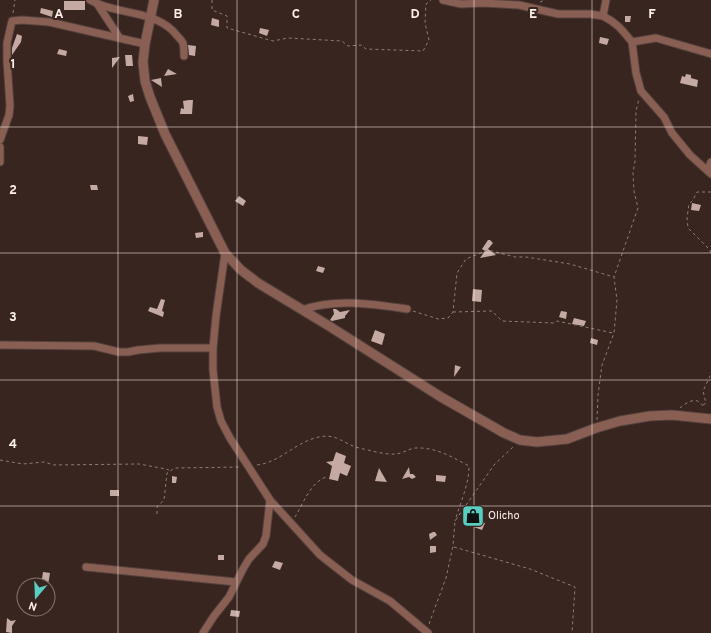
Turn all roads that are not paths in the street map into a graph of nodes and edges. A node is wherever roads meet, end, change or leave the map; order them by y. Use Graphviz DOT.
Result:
graph roads {
  1 [pos="90,0"];
  2 [pos="154,0"];
  3 [pos="443,0"];
  4 [pos="606,0"];
  5 [pos="98,5"];
  6 [pos="604,16"];
  7 [pos="150,17"];
  8 [pos="119,37"];
  9 [pos="632,42"];
  10 [pos="145,44"];
  11 [pos="711,54"];
  12 [pos="184,56"];
  13 [pos="0,140"];
  14 [pos="0,147"];
  15 [pos="0,162"];
  16 [pos="711,162"];
  17 [pos="710,172"];
  18 [pos="225,253"];
  19 [pos="407,309"];
  20 [pos="302,310"];
  21 [pos="0,345"];
  22 [pos="213,348"];
  23 [pos="707,419"];
  24 [pos="270,500"];
  25 [pos="86,567"];
  26 [pos="236,582"];
  27 [pos="427,632"];
  28 [pos="203,633"];
  1 -- 5 [label="street"];
  2 -- 7 [label="street"];
  3 -- 6 [label="street"];
  4 -- 6 [label="street"];
  5 -- 7 [label="street"];
  5 -- 8 [label="street"];
  6 -- 9 [label="street"];
  7 -- 10 [label="street"];
  7 -- 12 [label="street"];
  8 -- 10 [label="street"];
  8 -- 13 [label="street"];
  9 -- 11 [label="street"];
  9 -- 17 [label="street"];
  10 -- 18 [label="street"];
  14 -- 15 [label="street"];
  16 -- 17 [label="street"];
  18 -- 20 [label="street"];
  18 -- 22 [label="street"];
  19 -- 20 [label="street"];
  20 -- 23 [label="street"];
  21 -- 22 [label="street"];
  22 -- 24 [label="street"];
  24 -- 26 [label="street"];
  24 -- 27 [label="street"];
  25 -- 26 [label="street"];
  26 -- 28 [label="street"];
}
